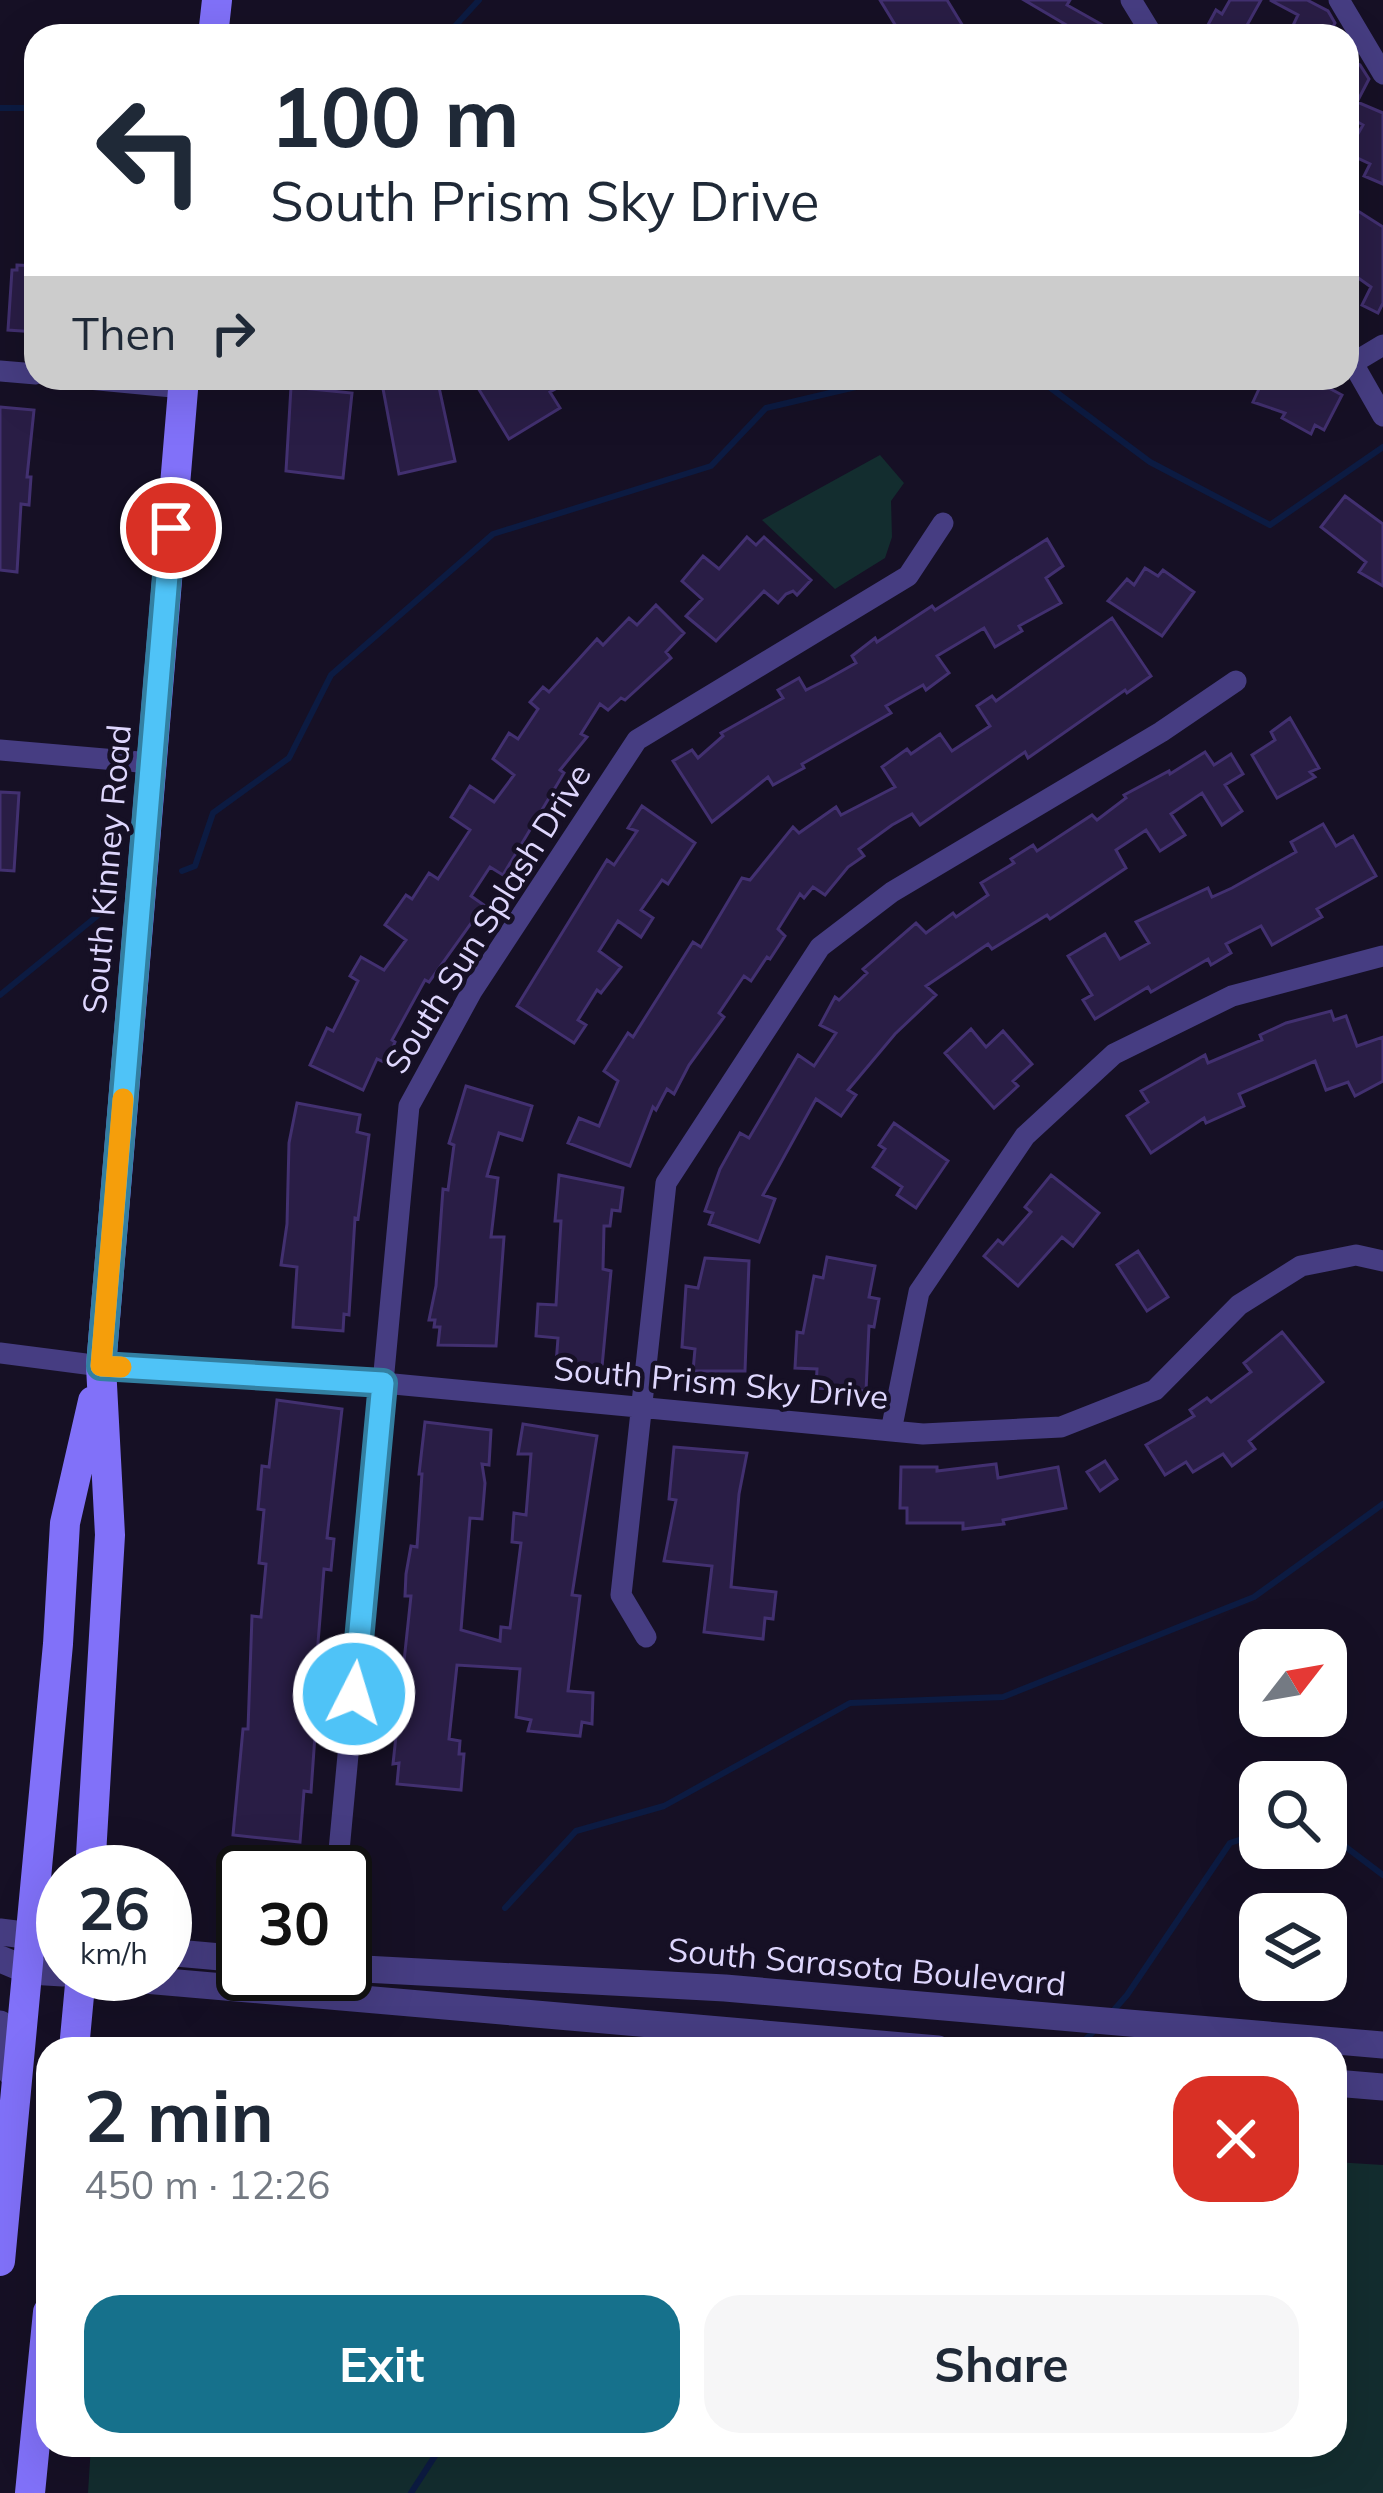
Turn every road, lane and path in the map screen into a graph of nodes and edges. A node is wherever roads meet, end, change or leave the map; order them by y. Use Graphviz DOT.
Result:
graph roads {
  1 [pos="1359,34"];
  2 [pos="1383,74"];
  3 [pos="1359,374"];
  4 [pos="182,390"];
  5 [pos="1383,416"];
  6 [pos="943,523"];
  7 [pos="1236,681"];
  8 [pos="0,750"];
  9 [pos="151,763"];
  10 [pos="1383,956"];
  11 [pos="1383,1261"];
  12 [pos="0,1352"];
  13 [pos="101,1366"];
  14 [pos="383,1383"];
  15 [pos="642,1410"];
  16 [pos="891,1431"];
  17 [pos="646,1637"];
  18 [pos="92,1845"];
  19 [pos="340,1845"];
  20 [pos="15,1934"];
  21 [pos="14,1965"];
  22 [pos="372,1969"];
  23 [pos="372,1990"];
  24 [pos="77,2001"];
  25 [pos="0,2024"];
  26 [pos="75,2037"];
  27 [pos="823,2037"];
  28 [pos="1291,2037"];
  29 [pos="1347,2042"];
  30 [pos="1383,2045"];
  31 [pos="1347,2084"];
  32 [pos="1383,2087"];
  33 [pos="16,2103"];
  34 [pos="0,2261"];
  35 [pos="36,2440"];
  36 [pos="31,2493"];
  1 -- 2 [label="street"];
  3 -- 5 [label="street"];
  4 -- 9 [label="main road, South Kinney Road"];
  6 -- 14 [label="street, South Sun Splash Drive"];
  7 -- 15 [label="street"];
  8 -- 9 [label="street"];
  9 -- 13 [label="main road, South Kinney Road"];
  10 -- 16 [label="street"];
  11 -- 16 [label="street, South Prism Sky Drive"];
  12 -- 13 [label="street, South Prism Sky Drive"];
  13 -- 14 [label="street, South Prism Sky Drive"];
  13 -- 18 [label="main road, South Kinney Road"];
  13 -- 20 [label="main road, South Kinney Road"];
  14 -- 15 [label="street, South Prism Sky Drive"];
  14 -- 19 [label="street, South Sun Splash Drive"];
  15 -- 16 [label="street, South Prism Sky Drive"];
  15 -- 17 [label="street"];
  20 -- 21 [label="main road, South Kinney Road"];
  21 -- 33 [label="main road, South Kinney Road"];
  22 -- 28 [label="street, South Sarasota Boulevard"];
  23 -- 27 [label="street"];
  24 -- 26 [label="main road"];
  25 -- 33 [label="street"];
  29 -- 30 [label="street, South Sarasota Boulevard"];
  31 -- 32 [label="street"];
  33 -- 34 [label="main road, South Kinney Road"];
  35 -- 36 [label="main road"];
}
